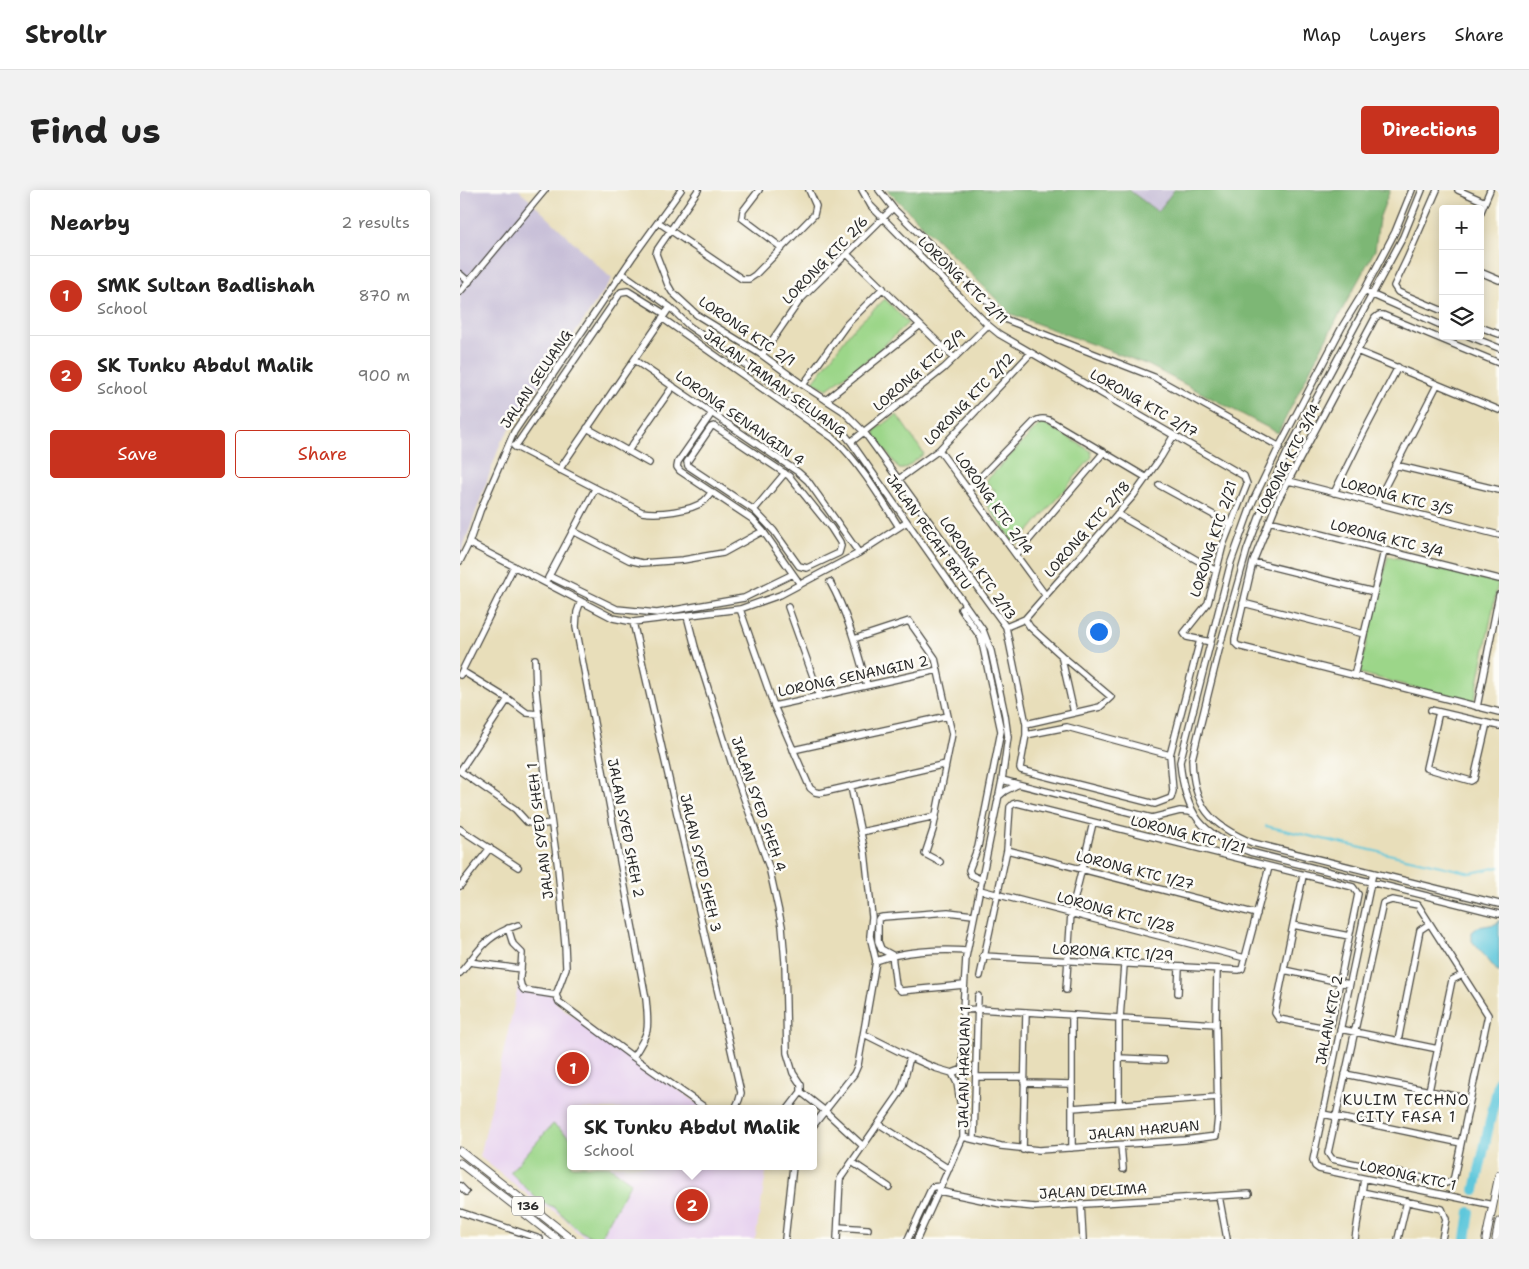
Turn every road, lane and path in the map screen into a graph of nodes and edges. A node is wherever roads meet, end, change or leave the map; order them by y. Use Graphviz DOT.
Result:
graph roads {
  1 [pos="545,190"];
  2 [pos="681,190"];
  3 [pos="698,190"];
  4 [pos="759,190"];
  5 [pos="809,190"];
  6 [pos="862,190"];
  7 [pos="879,190"];
  8 [pos="1412,190"];
  9 [pos="1422,190"];
  10 [pos="1437,190"];
  11 [pos="1458,190"];
  12 [pos="1490,190"];
  13 [pos="1485,202"];
  14 [pos="1484,205"];
  15 [pos="893,208"];
  16 [pos="883,218"];
  17 [pos="658,222"];
  18 [pos="670,230"];
  19 [pos="782,248"];
  20 [pos="847,254"];
  21 [pos="622,272"];
  22 [pos="460,274"];
  23 [pos="1484,274"];
  24 [pos="1499,280"];
  25 [pos="469,282"];
  26 [pos="883,288"];
  27 [pos="1364,291"];
  28 [pos="460,292"];
  29 [pos="1373,295"];
  30 [pos="670,307"];
  31 [pos="1439,309"];
  32 [pos="664,316"];
  33 [pos="1439,324"];
  34 [pos="988,325"];
  35 [pos="920,326"];
  36 [pos="1484,328"];
  37 [pos="1499,334"];
  38 [pos="1480,340"];
  39 [pos="1499,348"];
  40 [pos="1357,351"];
  41 [pos="1031,353"];
  42 [pos="762,355"];
  43 [pos="954,358"];
  44 [pos="634,360"];
  45 [pos="1499,363"];
  46 [pos="1398,367"];
  47 [pos="803,385"];
  48 [pos="1437,385"];
  49 [pos="673,386"];
  50 [pos="826,400"];
  51 [pos="1499,410"];
  52 [pos="712,413"];
  53 [pos="587,428"];
  54 [pos="737,430"];
  55 [pos="864,432"];
  56 [pos="1174,435"];
  57 [pos="732,438"];
  58 [pos="852,442"];
  59 [pos="508,444"];
  60 [pos="515,447"];
  61 [pos="1279,447"];
  62 [pos="939,450"];
  63 [pos="1288,451"];
  64 [pos="628,452"];
  65 [pos="1104,452"];
  66 [pos="649,463"];
  67 [pos="1395,465"];
  68 [pos="559,470"];
  69 [pos="785,473"];
  70 [pos="1244,476"];
  71 [pos="705,478"];
  72 [pos="1147,478"];
  73 [pos="899,479"];
  74 [pos="1288,481"];
  75 [pos="700,485"];
  76 [pos="1159,485"];
  77 [pos="595,489"];
  78 [pos="968,490"];
  79 [pos="1499,490"];
  80 [pos="712,492"];
  81 [pos="1334,493"];
  82 [pos="1376,504"];
  83 [pos="754,510"];
  84 [pos="1117,514"];
  85 [pos="1269,521"];
  86 [pos="907,522"];
  87 [pos="838,523"];
  88 [pos="1232,525"];
  89 [pos="832,528"];
  90 [pos="898,528"];
  91 [pos="573,531"];
  92 [pos="763,531"];
  93 [pos="1499,535"];
  94 [pos="470,543"];
  95 [pos="1384,551"];
  96 [pos="789,552"];
  97 [pos="859,553"];
  98 [pos="1016,555"];
  99 [pos="782,558"];
  100 [pos="460,561"];
  101 [pos="1253,562"];
  102 [pos="514,566"];
  103 [pos="1216,571"];
  104 [pos="793,574"];
  105 [pos="550,576"];
  106 [pos="1499,579"];
  107 [pos="830,582"];
  108 [pos="546,583"];
  109 [pos="800,584"];
  110 [pos="1374,592"];
  111 [pos="1046,596"];
  112 [pos="1499,596"];
  113 [pos="581,601"];
  114 [pos="1243,603"];
  115 [pos="964,605"];
  116 [pos="788,607"];
  117 [pos="740,608"];
  118 [pos="687,616"];
  119 [pos="1025,619"];
  120 [pos="633,622"];
  121 [pos="1006,627"];
  122 [pos="1364,634"];
  123 [pos="854,639"];
  124 [pos="1200,640"];
  125 [pos="1211,642"];
  126 [pos="1061,655"];
  127 [pos="535,659"];
  128 [pos="938,670"];
  129 [pos="461,673"];
  130 [pos="1354,676"];
  131 [pos="867,685"];
  132 [pos="820,696"];
  133 [pos="508,699"];
  134 [pos="774,706"];
  135 [pos="1477,707"];
  136 [pos="1431,710"];
  137 [pos="1438,712"];
  138 [pos="1499,712"];
  139 [pos="1074,713"];
  140 [pos="539,714"];
  141 [pos="948,716"];
  142 [pos="1487,723"];
  143 [pos="1026,724"];
  144 [pos="1499,726"];
  145 [pos="1026,735"];
  146 [pos="793,750"];
  147 [pos="1170,755"];
  148 [pos="946,764"];
  149 [pos="460,771"];
  150 [pos="1002,780"];
  151 [pos="1019,785"];
  152 [pos="851,787"];
  153 [pos="998,796"];
  154 [pos="1187,799"];
  155 [pos="1180,811"];
  156 [pos="936,816"];
  157 [pos="1197,817"];
  158 [pos="552,823"];
  159 [pos="1093,823"];
  160 [pos="460,829"];
  161 [pos="861,832"];
  162 [pos="490,848"];
  163 [pos="1007,850"];
  164 [pos="940,862"];
  165 [pos="518,867"];
  166 [pos="1269,867"];
  167 [pos="1082,869"];
  168 [pos="1373,873"];
  169 [pos="1303,876"];
  170 [pos="982,880"];
  171 [pos="1370,882"];
  172 [pos="460,886"];
  173 [pos="980,890"];
  174 [pos="998,894"];
  175 [pos="1499,904"];
  176 [pos="1071,913"];
  177 [pos="1257,914"];
  178 [pos="1499,914"];
  179 [pos="973,915"];
  180 [pos="1429,924"];
  181 [pos="518,925"];
  182 [pos="1293,925"];
  183 [pos="508,928"];
  184 [pos="1349,936"];
  185 [pos="966,951"];
  186 [pos="892,955"];
  187 [pos="983,956"];
  188 [pos="1245,958"];
  189 [pos="876,961"];
  190 [pos="1068,961"];
  191 [pos="470,962"];
  192 [pos="1124,965"];
  193 [pos="1179,968"];
  194 [pos="521,969"];
  195 [pos="1217,970"];
  196 [pos="1284,970"];
  197 [pos="460,973"];
  198 [pos="1462,975"];
  199 [pos="980,976"];
  200 [pos="1340,982"];
  201 [pos="1349,984"];
  202 [pos="964,985"];
  203 [pos="1066,990"];
  204 [pos="1178,994"];
  205 [pos="556,996"];
  206 [pos="978,996"];
  207 [pos="978,1009"];
  208 [pos="963,1010"];
  209 [pos="1026,1012"];
  210 [pos="1072,1015"];
  211 [pos="1119,1018"];
  212 [pos="1216,1024"];
  213 [pos="1340,1029"];
  214 [pos="1355,1032"];
  215 [pos="864,1034"];
  216 [pos="1398,1040"];
  217 [pos="1438,1048"];
  218 [pos="633,1057"];
  219 [pos="910,1058"];
  220 [pos="1119,1058"];
  221 [pos="1164,1060"];
  222 [pos="963,1069"];
  223 [pos="952,1073"];
  224 [pos="1345,1074"];
  225 [pos="977,1077"];
  226 [pos="1024,1080"];
  227 [pos="1072,1084"];
  228 [pos="1429,1091"];
  229 [pos="802,1092"];
  230 [pos="1218,1097"];
  231 [pos="1470,1099"];
  232 [pos="701,1105"];
  233 [pos="736,1105"];
  234 [pos="791,1105"];
  235 [pos="1119,1105"];
  236 [pos="1072,1108"];
  237 [pos="825,1111"];
  238 [pos="1323,1114"];
  239 [pos="1335,1116"];
  240 [pos="964,1120"];
  241 [pos="817,1121"];
  242 [pos="879,1124"];
  243 [pos="963,1137"];
  244 [pos="974,1139"];
  245 [pos="1461,1143"];
  246 [pos="1121,1145"];
  247 [pos="863,1146"];
  248 [pos="1072,1148"];
  249 [pos="1023,1150"];
  250 [pos="460,1151"];
  251 [pos="852,1162"];
  252 [pos="460,1163"];
  253 [pos="949,1169"];
  254 [pos="1123,1169"];
  255 [pos="1319,1169"];
  256 [pos="793,1170"];
  257 [pos="1499,1175"];
  258 [pos="1364,1179"];
  259 [pos="495,1180"];
  260 [pos="460,1186"];
  261 [pos="490,1187"];
  262 [pos="889,1187"];
  263 [pos="940,1189"];
  264 [pos="466,1192"];
  265 [pos="1362,1192"];
  266 [pos="1249,1194"];
  267 [pos="1220,1196"];
  268 [pos="1407,1201"];
  269 [pos="1081,1204"];
  270 [pos="1493,1205"];
  271 [pos="460,1212"];
  272 [pos="1499,1222"];
  273 [pos="838,1227"];
  274 [pos="868,1229"];
  275 [pos="540,1239"];
  276 [pos="557,1239"];
  277 [pos="572,1239"];
  278 [pos="785,1239"];
  279 [pos="837,1239"];
  280 [pos="908,1239"];
  281 [pos="917,1239"];
  282 [pos="1083,1239"];
  283 [pos="1227,1239"];
  284 [pos="1355,1239"];
  285 [pos="1398,1239"];
  286 [pos="1442,1239"];
  287 [pos="1486,1239"];
  288 [pos="1496,1239"];
  1 -- 25 [label="street"];
  2 -- 17 [label="street, JALAN SELUANG"];
  3 -- 18 [label="street"];
  4 -- 19 [label="street"];
  5 -- 19 [label="street"];
  6 -- 16 [label="street, LORONG KTC 2/11"];
  7 -- 15 [label="street"];
  8 -- 27 [label="street"];
  9 -- 29 [label="street"];
  10 -- 31 [label="street"];
  11 -- 13 [label="street"];
  12 -- 13 [label="street"];
  13 -- 14 [label="street"];
  15 -- 16 [label="street, LORONG KTC 2/6"];
  15 -- 61 [label="street"];
  16 -- 20 [label="street, LORONG KTC 2/6"];
  16 -- 34 [label="street, LORONG KTC 2/11"];
  17 -- 18 [label="street"];
  17 -- 21 [label="street, JALAN SELUANG"];
  18 -- 19 [label="street"];
  18 -- 42 [label="street, LORONG KTC 2/1"];
  20 -- 26 [label="street"];
  20 -- 42 [label="street, LORONG KTC 2/6"];
  21 -- 30 [label="street, JALAN PECAH BATU"];
  21 -- 59 [label="street, JALAN SELUANG"];
  22 -- 25 [label="street"];
  23 -- 24 [label="street"];
  25 -- 28 [label="street"];
  26 -- 35 [label="street"];
  26 -- 47 [label="street"];
  27 -- 29 [label="street"];
  27 -- 61 [label="street"];
  29 -- 33 [label="street"];
  29 -- 63 [label="street"];
  30 -- 32 [label="street"];
  30 -- 58 [label="street, JALAN PECAH BATU"];
  32 -- 44 [label="street"];
  32 -- 60 [label="street, JALAN TAMAN SELUANG"];
  32 -- 90 [label="street, JALAN TAMAN SELUANG"];
  34 -- 41 [label="street, LORONG KTC 2/11"];
  34 -- 43 [label="street, LORONG KTC 2/9"];
  35 -- 43 [label="street"];
  35 -- 50 [label="street"];
  36 -- 37 [label="street"];
  38 -- 39 [label="street"];
  40 -- 45 [label="street, LORONG KTC 3/14"];
  40 -- 46 [label="street"];
  40 -- 74 [label="street, LORONG KTC 3/14"];
  41 -- 56 [label="street, LORONG KTC 2/17"];
  41 -- 62 [label="street, LORONG KTC 2/12"];
  42 -- 47 [label="street, LORONG KTC 2/1"];
  43 -- 55 [label="street, LORONG KTC 2/9"];
  44 -- 49 [label="street, LORONG SENANGIN 4"];
  44 -- 53 [label="street"];
  46 -- 48 [label="street"];
  46 -- 81 [label="street"];
  47 -- 50 [label="street, LORONG KTC 2/1"];
  48 -- 51 [label="street"];
  48 -- 67 [label="street"];
  49 -- 52 [label="street, LORONG SENANGIN 4"];
  49 -- 64 [label="street"];
  50 -- 55 [label="street, LORONG KTC 2/1"];
  52 -- 54 [label="street, LORONG SENANGIN 4"];
  52 -- 75 [label="street"];
  53 -- 64 [label="street"];
  53 -- 68 [label="street"];
  54 -- 57 [label="street"];
  54 -- 87 [label="street, LORONG SENANGIN 4"];
  55 -- 58 [label="street, LORONG KTC 2/9"];
  55 -- 73 [label="street"];
  56 -- 70 [label="street, LORONG KTC 2/17"];
  56 -- 72 [label="street, LORONG KTC 2/18"];
  57 -- 69 [label="street"];
  57 -- 71 [label="street"];
  58 -- 86 [label="street, JALAN PECAH BATU"];
  59 -- 60 [label="street"];
  59 -- 94 [label="street, JALAN SELUANG"];
  60 -- 68 [label="street"];
  61 -- 63 [label="street"];
  61 -- 125 [label="street"];
  62 -- 73 [label="street, LORONG KTC 2/12"];
  62 -- 78 [label="street, LORONG KTC 2/14"];
  63 -- 168 [label="street"];
  64 -- 66 [label="street"];
  65 -- 72 [label="street"];
  65 -- 78 [label="street"];
  65 -- 98 [label="street"];
  67 -- 79 [label="street"];
  67 -- 82 [label="street"];
  68 -- 77 [label="street"];
  69 -- 83 [label="street"];
  69 -- 89 [label="street"];
  70 -- 88 [label="street, LORONG KTC 2/21"];
  71 -- 75 [label="street"];
  71 -- 83 [label="street"];
  72 -- 84 [label="street, LORONG KTC 2/18"];
  73 -- 121 [label="street, LORONG KTC 2/13"];
  74 -- 81 [label="street, LORONG KTC 3/5"];
  74 -- 85 [label="street, LORONG KTC 3/14"];
  75 -- 80 [label="street"];
  76 -- 88 [label="street"];
  77 -- 80 [label="street"];
  77 -- 91 [label="street"];
  78 -- 98 [label="street, LORONG KTC 2/14"];
  80 -- 92 [label="street"];
  81 -- 82 [label="street, LORONG KTC 3/5"];
  82 -- 93 [label="street, LORONG KTC 3/5"];
  83 -- 96 [label="street"];
  84 -- 103 [label="street"];
  84 -- 111 [label="street, LORONG KTC 2/18"];
  85 -- 95 [label="street, LORONG KTC 3/4"];
  85 -- 101 [label="street, LORONG KTC 3/14"];
  86 -- 90 [label="street"];
  86 -- 115 [label="street, JALAN PECAH BATU"];
  87 -- 89 [label="street"];
  87 -- 97 [label="street, LORONG SENANGIN 4"];
  88 -- 103 [label="street, LORONG KTC 2/21"];
  89 -- 96 [label="street"];
  90 -- 97 [label="street"];
  91 -- 92 [label="street"];
  91 -- 105 [label="street"];
  92 -- 99 [label="street"];
  94 -- 100 [label="street, JALAN SELUANG"];
  94 -- 102 [label="street"];
  95 -- 106 [label="street, LORONG KTC 3/4"];
  95 -- 110 [label="street"];
  96 -- 99 [label="street"];
  97 -- 109 [label="street"];
  98 -- 111 [label="street, LORONG KTC 2/14"];
  99 -- 104 [label="street"];
  101 -- 110 [label="street"];
  101 -- 114 [label="street, LORONG KTC 3/14"];
  102 -- 108 [label="street"];
  102 -- 129 [label="street"];
  103 -- 124 [label="street, LORONG KTC 2/21"];
  104 -- 105 [label="street"];
  104 -- 109 [label="street"];
  105 -- 108 [label="street"];
  107 -- 123 [label="street"];
  108 -- 113 [label="street"];
  109 -- 117 [label="street"];
  110 -- 122 [label="street"];
  111 -- 119 [label="street, LORONG KTC 2/18"];
  112 -- 135 [label="street"];
  113 -- 120 [label="street"];
  113 -- 218 [label="street, JALAN SYED SHEH 2"];
  114 -- 122 [label="street"];
  114 -- 130 [label="street, LORONG KTC 3/14"];
  115 -- 150 [label="street, JALAN PECAH BATU"];
  115 -- 170 [label="street"];
  116 -- 132 [label="street"];
  117 -- 118 [label="street"];
  117 -- 134 [label="street"];
  118 -- 120 [label="street"];
  118 -- 229 [label="street, JALAN SYED SHEH 4"];
  119 -- 121 [label="street, LORONG KTC 2/18"];
  119 -- 126 [label="street"];
  120 -- 233 [label="street, JALAN SYED SHEH 3"];
  121 -- 143 [label="street, LORONG KTC 2/13"];
  122 -- 130 [label="street"];
  123 -- 128 [label="street"];
  123 -- 131 [label="street"];
  124 -- 125 [label="street"];
  124 -- 147 [label="street"];
  125 -- 154 [label="street"];
  126 -- 139 [label="street"];
  126 -- 139 [label="street"];
  127 -- 140 [label="street, JALAN SYED SHEH 1"];
  128 -- 131 [label="street, LORONG SENANGIN 2"];
  128 -- 141 [label="street"];
  129 -- 133 [label="street"];
  130 -- 135 [label="street"];
  131 -- 132 [label="street, LORONG SENANGIN 2"];
  132 -- 134 [label="street, LORONG SENANGIN 2"];
  133 -- 140 [label="street"];
  133 -- 149 [label="street"];
  134 -- 146 [label="street"];
  135 -- 138 [label="street"];
  136 -- 137 [label="street"];
  137 -- 142 [label="street"];
  137 -- 142 [label="street"];
  139 -- 143 [label="street"];
  140 -- 158 [label="street, JALAN SYED SHEH 1"];
  141 -- 146 [label="street"];
  141 -- 148 [label="street"];
  142 -- 144 [label="street"];
  143 -- 145 [label="street, LORONG KTC 2/13"];
  145 -- 147 [label="street"];
  145 -- 147 [label="street, LORONG KTC 2/13"];
  146 -- 152 [label="street"];
  148 -- 152 [label="street"];
  148 -- 156 [label="street"];
  149 -- 158 [label="street"];
  150 -- 151 [label="street"];
  150 -- 153 [label="street, JALAN PECAH BATU"];
  151 -- 153 [label="street"];
  151 -- 155 [label="street"];
  152 -- 161 [label="street"];
  153 -- 170 [label="street, JALAN PECAH BATU"];
  154 -- 155 [label="street"];
  154 -- 157 [label="street"];
  155 -- 157 [label="street"];
  156 -- 161 [label="street"];
  156 -- 164 [label="street"];
  157 -- 171 [label="street"];
  158 -- 205 [label="street, JALAN SYED SHEH 1"];
  159 -- 163 [label="street, LORONG KTC 1/21"];
  159 -- 166 [label="street, LORONG KTC 1/21"];
  159 -- 167 [label="street"];
  160 -- 162 [label="street"];
  161 -- 189 [label="street"];
  162 -- 165 [label="street"];
  162 -- 172 [label="street"];
  163 -- 167 [label="street, LORONG KTC 1/27"];
  163 -- 174 [label="street, LORONG KTC 1/21"];
  166 -- 169 [label="street, LORONG KTC 1/21"];
  166 -- 177 [label="street"];
  167 -- 176 [label="street"];
  167 -- 177 [label="street, LORONG KTC 1/27"];
  168 -- 171 [label="street, JALAN KTC 2"];
  168 -- 175 [label="street"];
  169 -- 182 [label="street"];
  169 -- 184 [label="street, LORONG KTC 1/21"];
  170 -- 173 [label="street, JALAN PECAH BATU"];
  171 -- 178 [label="street"];
  171 -- 201 [label="street, JALAN KTC 2"];
  173 -- 174 [label="street, LORONG KTC 1/28"];
  173 -- 179 [label="street, JALAN PECAH BATU"];
  174 -- 176 [label="street, LORONG KTC 1/28"];
  174 -- 187 [label="street, LORONG KTC 1/21"];
  176 -- 188 [label="street, LORONG KTC 1/28"];
  176 -- 190 [label="street"];
  177 -- 188 [label="street"];
  179 -- 185 [label="street, JALAN PECAH BATU"];
  179 -- 186 [label="street"];
  180 -- 198 [label="street"];
  180 -- 214 [label="street"];
  180 -- 216 [label="street"];
  181 -- 183 [label="street"];
  182 -- 184 [label="street"];
  182 -- 196 [label="street"];
  183 -- 191 [label="street"];
  183 -- 194 [label="street"];
  184 -- 200 [label="street, LORONG KTC 1/21"];
  185 -- 186 [label="street"];
  185 -- 202 [label="street, JALAN PECAH BATU"];
  186 -- 189 [label="street"];
  186 -- 202 [label="street"];
  187 -- 190 [label="street, LORONG KTC 1/29"];
  187 -- 199 [label="street, LORONG KTC 1/21"];
  188 -- 195 [label="street, LORONG KTC 1/29"];
  189 -- 215 [label="street"];
  190 -- 192 [label="street, LORONG KTC 1/29"];
  190 -- 203 [label="street"];
  191 -- 194 [label="street"];
  191 -- 197 [label="street"];
  192 -- 193 [label="street, LORONG KTC 1/29"];
  192 -- 211 [label="street"];
  193 -- 195 [label="street, LORONG KTC 1/29"];
  193 -- 204 [label="street"];
  194 -- 205 [label="street"];
  195 -- 212 [label="street, JALAN HARUAN"];
  196 -- 200 [label="street"];
  196 -- 200 [label="street, LORONG KTC 1/21"];
  198 -- 217 [label="street"];
  198 -- 231 [label="street"];
  200 -- 201 [label="street"];
  201 -- 213 [label="street, JALAN KTC 2"];
  202 -- 208 [label="street, JALAN PECAH BATU"];
  205 -- 218 [label="street"];
  206 -- 207 [label="street, JALAN HARUAN 1"];
  207 -- 208 [label="street"];
  207 -- 209 [label="street"];
  207 -- 225 [label="street, JALAN HARUAN 1"];
  208 -- 222 [label="street, JALAN PECAH BATU"];
  209 -- 210 [label="street"];
  209 -- 226 [label="street"];
  210 -- 211 [label="street"];
  210 -- 227 [label="street"];
  211 -- 212 [label="street"];
  211 -- 220 [label="street"];
  212 -- 230 [label="street, JALAN HARUAN"];
  213 -- 214 [label="street"];
  213 -- 238 [label="street, JALAN KTC 2"];
  214 -- 216 [label="street"];
  214 -- 224 [label="street"];
  215 -- 219 [label="street"];
  215 -- 237 [label="street"];
  216 -- 217 [label="street"];
  217 -- 228 [label="street"];
  218 -- 232 [label="street"];
  219 -- 223 [label="street"];
  219 -- 242 [label="street"];
  220 -- 221 [label="street"];
  220 -- 235 [label="street"];
  222 -- 223 [label="street"];
  222 -- 240 [label="street, JALAN PECAH BATU"];
  223 -- 240 [label="street"];
  224 -- 228 [label="street"];
  224 -- 239 [label="street"];
  225 -- 226 [label="street"];
  225 -- 244 [label="street, JALAN HARUAN 1"];
  226 -- 227 [label="street"];
  226 -- 249 [label="street"];
  227 -- 236 [label="street"];
  228 -- 231 [label="street"];
  229 -- 234 [label="street"];
  229 -- 237 [label="street"];
  230 -- 235 [label="street"];
  230 -- 246 [label="street, JALAN HARUAN"];
  231 -- 245 [label="street"];
  235 -- 236 [label="street"];
  236 -- 248 [label="street"];
  237 -- 241 [label="street"];
  237 -- 247 [label="street"];
  238 -- 239 [label="street"];
  238 -- 255 [label="street, JALAN KTC 2"];
  239 -- 245 [label="street"];
  239 -- 245 [label="street"];
  240 -- 243 [label="street, JALAN PECAH BATU"];
  242 -- 247 [label="street"];
  242 -- 253 [label="street"];
  243 -- 244 [label="street, JALAN HARUAN"];
  243 -- 253 [label="street, JALAN PECAH BATU"];
  244 -- 249 [label="street, JALAN HARUAN"];
  246 -- 248 [label="street, JALAN HARUAN"];
  246 -- 254 [label="street"];
  247 -- 251 [label="street"];
  248 -- 249 [label="street, JALAN HARUAN"];
  250 -- 259 [label="main road, 136"];
  251 -- 262 [label="street"];
  251 -- 273 [label="street"];
  252 -- 261 [label="main road, 136"];
  253 -- 263 [label="street, JALAN PECAH BATU"];
  255 -- 258 [label="street, LORONG KTC 1"];
  256 -- 278 [label="street"];
  257 -- 270 [label="main road"];
  258 -- 265 [label="street"];
  258 -- 270 [label="street, LORONG KTC 1"];
  259 -- 261 [label="main road"];
  259 -- 277 [label="main road, 136"];
  260 -- 264 [label="street"];
  261 -- 276 [label="main road, 136"];
  263 -- 269 [label="street, JALAN DELIMA"];
  263 -- 280 [label="street"];
  263 -- 281 [label="street, JALAN PECAH BATU"];
  265 -- 268 [label="street"];
  265 -- 284 [label="street"];
  266 -- 267 [label="street, JALAN DELIMA"];
  267 -- 269 [label="street, JALAN DELIMA"];
  267 -- 283 [label="street"];
  268 -- 285 [label="street"];
  268 -- 286 [label="street"];
  269 -- 282 [label="street"];
  270 -- 287 [label="main road"];
  271 -- 275 [label="street"];
  272 -- 288 [label="main road"];
  273 -- 274 [label="street"];
  273 -- 279 [label="street"];
}
